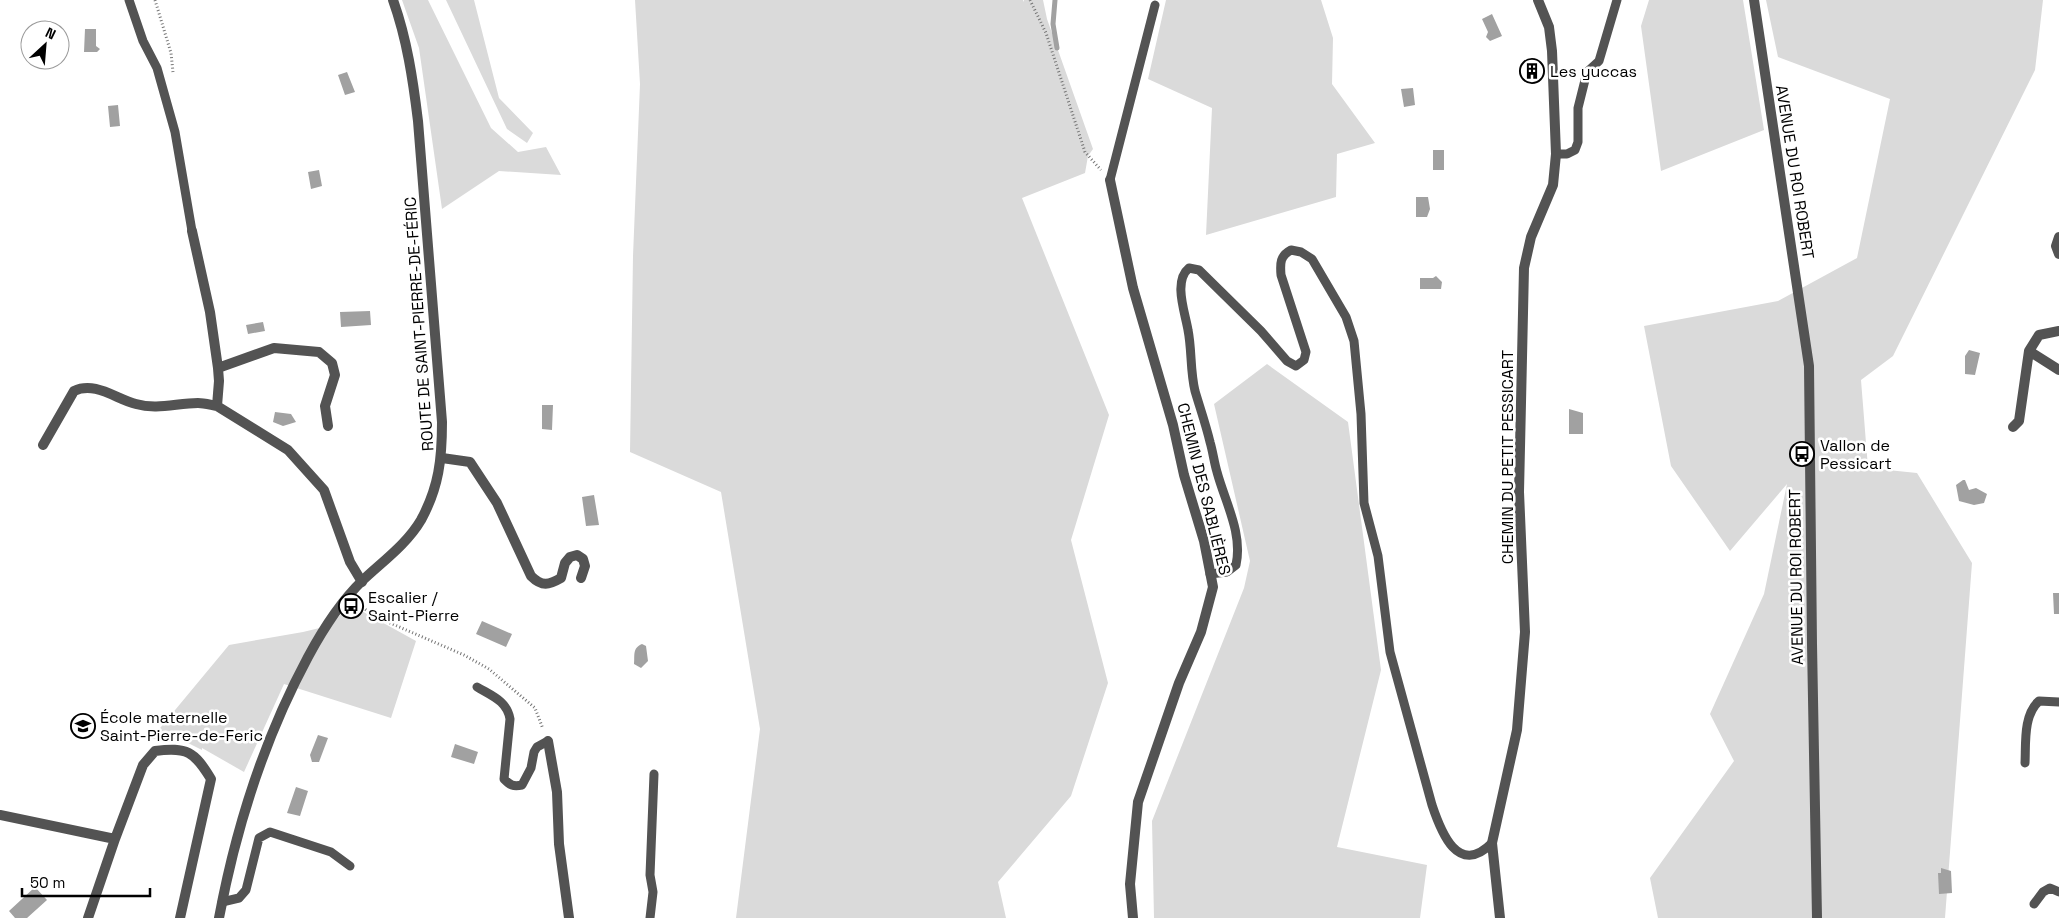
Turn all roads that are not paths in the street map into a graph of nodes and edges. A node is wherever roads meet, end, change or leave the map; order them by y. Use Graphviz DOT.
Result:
graph roads {
  1 [pos="129,0"];
  2 [pos="393,0"];
  3 [pos="1538,0"];
  4 [pos="1618,0"];
  5 [pos="1754,0"];
  6 [pos="1155,5"];
  7 [pos="1556,154"];
  8 [pos="1110,180"];
  9 [pos="192,232"];
  10 [pos="2059,237"];
  11 [pos="2059,254"];
  12 [pos="2059,331"];
  13 [pos="2029,351"];
  14 [pos="218,368"];
  15 [pos="2059,370"];
  16 [pos="217,406"];
  17 [pos="328,426"];
  18 [pos="2013,427"];
  19 [pos="42,445"];
  20 [pos="442,458"];
  21 [pos="1210,574"];
  22 [pos="581,578"];
  23 [pos="362,582"];
  24 [pos="477,687"];
  25 [pos="2059,702"];
  26 [pos="548,741"];
  27 [pos="2025,763"];
  28 [pos="654,774"];
  29 [pos="0,815"];
  30 [pos="115,839"];
  31 [pos="1492,843"];
  32 [pos="350,866"];
  33 [pos="2059,892"];
  34 [pos="222,902"];
  35 [pos="2034,904"];
  36 [pos="88,918"];
  37 [pos="180,918"];
  38 [pos="218,918"];
  39 [pos="569,918"];
  40 [pos="650,918"];
  41 [pos="1133,918"];
  42 [pos="1500,918"];
  43 [pos="1817,918"];
  1 -- 9 [label="lane"];
  2 -- 20 [label="street, ROUTE DE SAINT-PIERRE-DE-FÉRIC"];
  3 -- 7 [label="street, CHEMIN DU PETIT PESSICART"];
  4 -- 7 [label="lane"];
  5 -- 43 [label="street, AVENUE DU ROI ROBERT"];
  6 -- 8 [label="lane"];
  7 -- 31 [label="street, CHEMIN DU PETIT PESSICART"];
  8 -- 21 [label="street, CHEMIN DES SABLIÈRES"];
  9 -- 14 [label="street"];
  10 -- 11 [label="street"];
  12 -- 13 [label="street"];
  13 -- 15 [label="street"];
  13 -- 18 [label="street"];
  14 -- 16 [label="street"];
  14 -- 17 [label="street"];
  16 -- 19 [label="street"];
  16 -- 23 [label="street"];
  20 -- 22 [label="street"];
  20 -- 23 [label="street, ROUTE DE SAINT-PIERRE-DE-FÉRIC"];
  21 -- 31 [label="lane"];
  21 -- 41 [label="street, CHEMIN DES SABLIÈRES"];
  23 -- 34 [label="street, ROUTE DE SAINT-PIERRE-DE-FÉRIC"];
  24 -- 26 [label="lane"];
  25 -- 27 [label="lane"];
  26 -- 39 [label="street"];
  28 -- 40 [label="lane"];
  29 -- 30 [label="street"];
  30 -- 36 [label="street"];
  30 -- 37 [label="street"];
  31 -- 42 [label="street, CHEMIN DU PETIT PESSICART"];
  32 -- 34 [label="lane"];
  33 -- 35 [label="lane"];
  34 -- 38 [label="street, ROUTE DE SAINT-PIERRE-DE-FÉRIC"];
}
